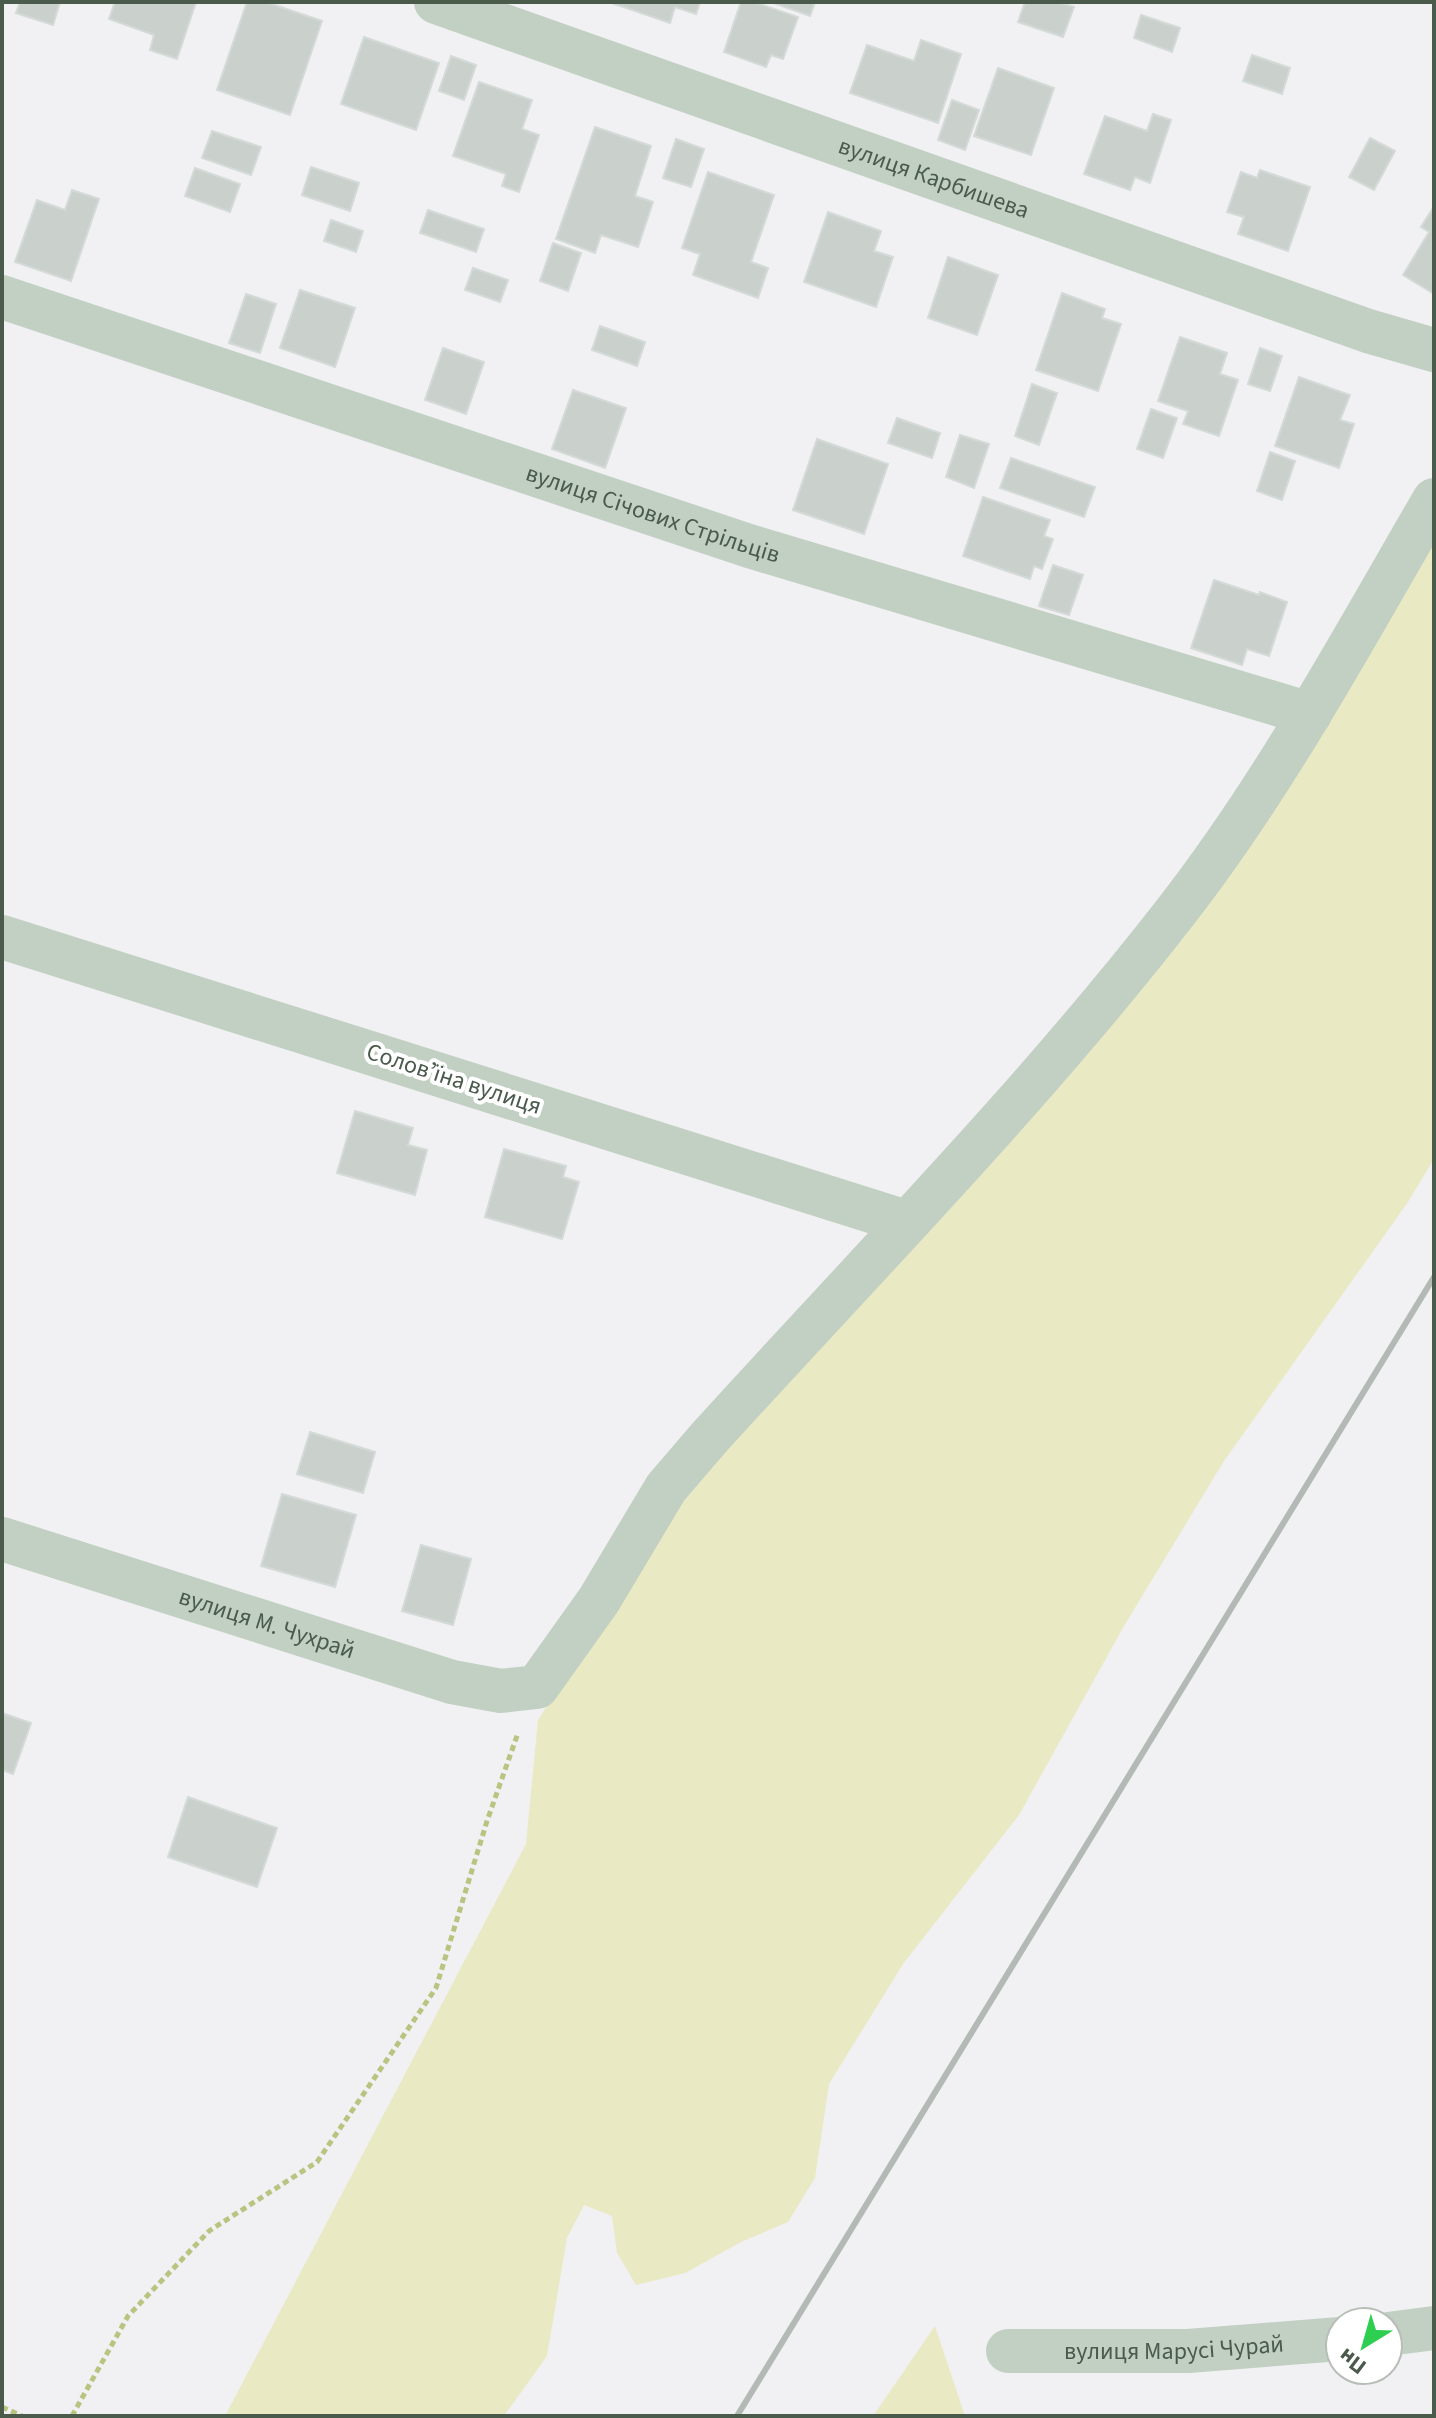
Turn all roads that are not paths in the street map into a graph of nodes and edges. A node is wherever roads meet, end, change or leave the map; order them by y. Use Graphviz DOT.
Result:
graph roads {
  1 [pos="436,2"];
  2 [pos="2,297"];
  3 [pos="1434,350"];
  4 [pos="1434,500"];
  5 [pos="1310,714"];
  6 [pos="2,937"];
  7 [pos="906,1222"];
  8 [pos="2,1539"];
  9 [pos="1434,2328"];
  10 [pos="1404,2332"];
  11 [pos="1324,2340"];
  12 [pos="1008,2351"];
  1 -- 3 [label="street, вулиця Карбишева"];
  2 -- 5 [label="street, вулиця Січових Стрільців"];
  4 -- 5 [label="street"];
  5 -- 7 [label="street"];
  6 -- 7 [label="street, Соловʼїна вулиця"];
  7 -- 8 [label="street, вулиця М. Чухрай"];
  9 -- 10 [label="street"];
  11 -- 12 [label="street, вулиця Марусі Чурай"];
}
